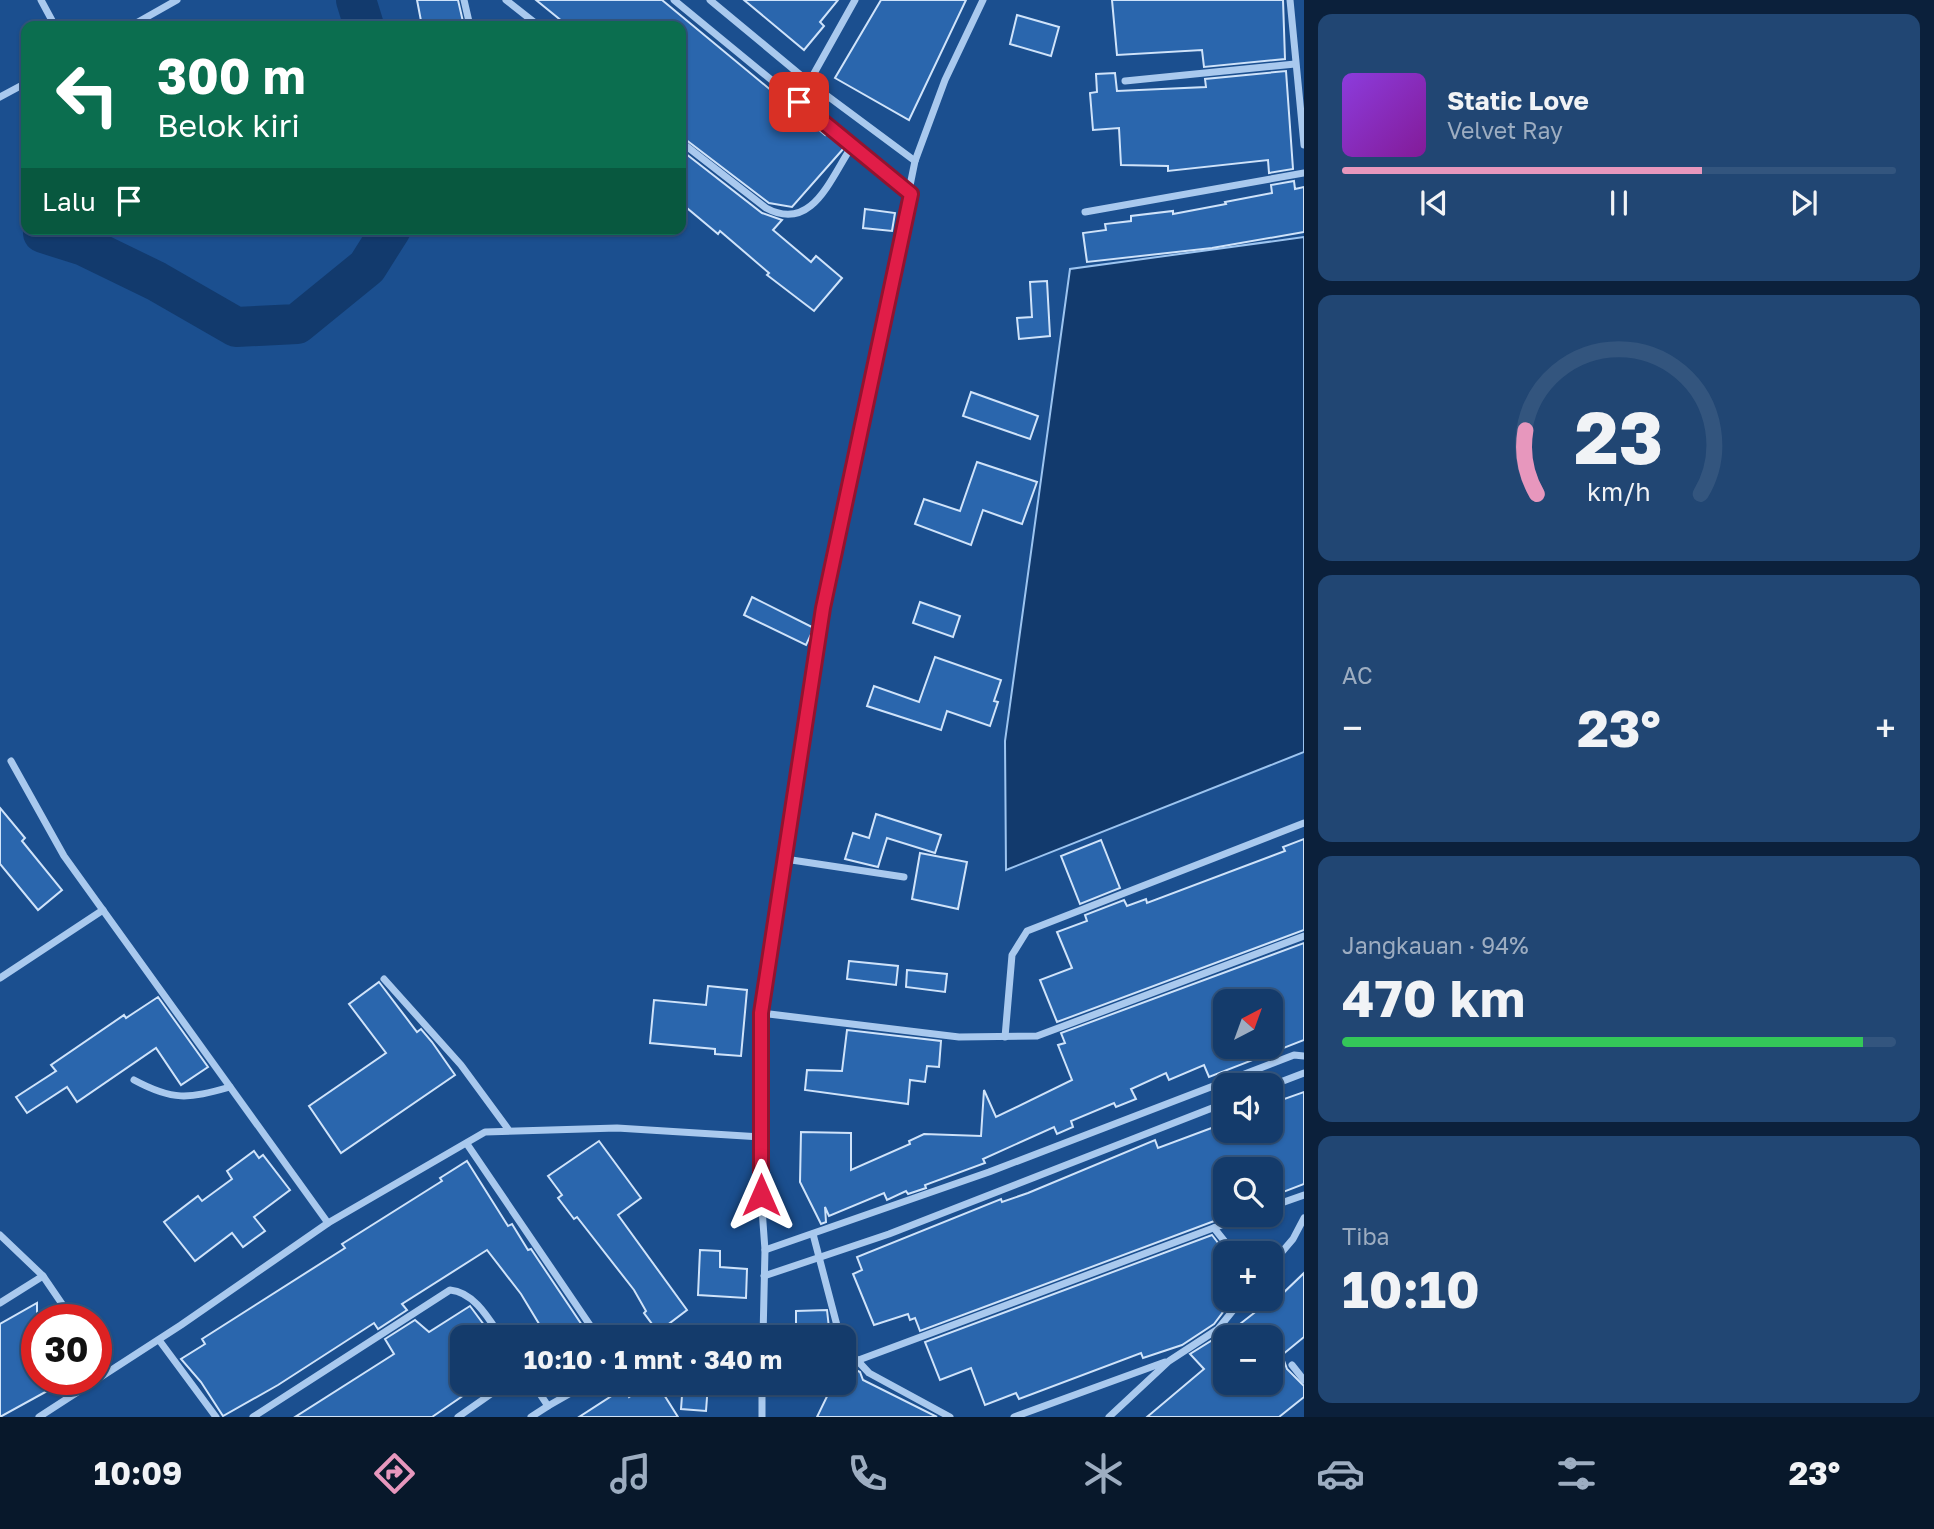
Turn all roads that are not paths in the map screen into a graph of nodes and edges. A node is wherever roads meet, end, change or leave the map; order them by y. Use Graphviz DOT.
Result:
graph roads {
  1 [pos="41,0"];
  2 [pos="177,0"];
  3 [pos="464,0"];
  4 [pos="506,0"];
  5 [pos="674,0"];
  6 [pos="710,0"];
  7 [pos="855,0"];
  8 [pos="983,0"];
  9 [pos="1290,0"];
  10 [pos="52,21"];
  11 [pos="140,21"];
  12 [pos="469,21"];
  13 [pos="532,21"];
  14 [pos="1295,64"];
  15 [pos="1125,82"];
  16 [pos="810,83"];
  17 [pos="21,86"];
  18 [pos="0,97"];
  19 [pos="799,102"];
  20 [pos="1304,145"];
  21 [pos="686,146"];
  22 [pos="852,146"];
  23 [pos="915,161"];
  24 [pos="1304,173"];
  25 [pos="911,194"];
  26 [pos="1085,212"];
  27 [pos="11,761"];
  28 [pos="1304,823"];
  29 [pos="785,859"];
  30 [pos="904,877"];
  31 [pos="103,910"];
  32 [pos="1304,936"];
  33 [pos="0,978"];
  34 [pos="384,979"];
  35 [pos="761,1013"];
  36 [pos="1005,1037"];
  37 [pos="1294,1055"];
  38 [pos="1304,1056"];
  39 [pos="1304,1063"];
  40 [pos="1304,1073"];
  41 [pos="134,1080"];
  42 [pos="1283,1081"];
  43 [pos="230,1087"];
  44 [pos="1213,1108"];
  45 [pos="508,1129"];
  46 [pos="761,1137"];
  47 [pos="467,1144"];
  48 [pos="1304,1195"];
  49 [pos="1283,1202"];
  50 [pos="1304,1217"];
  51 [pos="328,1223"];
  52 [pos="1214,1228"];
  53 [pos="813,1234"];
  54 [pos="0,1235"];
  55 [pos="1224,1241"];
  56 [pos="765,1250"];
  57 [pos="1283,1251"];
  58 [pos="818,1258"];
  59 [pos="43,1276"];
  60 [pos="764,1276"];
  61 [pos="0,1303"];
  62 [pos="62,1304"];
  63 [pos="1233,1311"];
  64 [pos="492,1325"];
  65 [pos="590,1325"];
  66 [pos="763,1325"];
  67 [pos="837,1325"];
  68 [pos="159,1339"];
  69 [pos="856,1361"];
  70 [pos="1168,1361"];
  71 [pos="1292,1365"];
  72 [pos="112,1369"];
  73 [pos="1304,1380"];
  74 [pos="72,1395"];
  75 [pos="489,1395"];
  76 [pos="541,1395"];
  77 [pos="567,1395"];
  78 [pos="762,1395"];
  79 [pos="548,1406"];
  80 [pos="39,1417"];
  81 [pos="216,1417"];
  82 [pos="253,1417"];
  83 [pos="458,1417"];
  84 [pos="531,1417"];
  85 [pos="762,1417"];
  86 [pos="950,1417"];
  87 [pos="1014,1417"];
  88 [pos="1109,1417"];
  1 -- 10 [label="street"];
  2 -- 11 [label="street"];
  3 -- 12 [label="street"];
  4 -- 13 [label="street"];
  5 -- 19 [label="street"];
  6 -- 16 [label="street"];
  7 -- 16 [label="street"];
  8 -- 23 [label="street"];
  9 -- 14 [label="street"];
  14 -- 15 [label="street"];
  14 -- 20 [label="street"];
  16 -- 19 [label="street"];
  16 -- 23 [label="street"];
  17 -- 18 [label="street"];
  19 -- 22 [label="street"];
  21 -- 22 [label="street"];
  22 -- 25 [label="street"];
  23 -- 25 [label="street"];
  24 -- 26 [label="street"];
  25 -- 29 [label="street"];
  27 -- 31 [label="street"];
  28 -- 36 [label="street"];
  29 -- 30 [label="street"];
  29 -- 35 [label="street"];
  31 -- 33 [label="street"];
  31 -- 43 [label="street"];
  32 -- 36 [label="street"];
  34 -- 45 [label="street"];
  35 -- 36 [label="street"];
  35 -- 46 [label="street"];
  37 -- 38 [label="street"];
  37 -- 39 [label="street"];
  37 -- 53 [label="street"];
  40 -- 42 [label="street"];
  41 -- 43 [label="street"];
  43 -- 51 [label="street"];
  44 -- 58 [label="street"];
  45 -- 46 [label="street"];
  45 -- 47 [label="street"];
  46 -- 56 [label="street"];
  47 -- 51 [label="street"];
  47 -- 65 [label="street"];
  48 -- 49 [label="street"];
  50 -- 57 [label="street"];
  51 -- 68 [label="street"];
  52 -- 55 [label="street"];
  52 -- 69 [label="street"];
  53 -- 56 [label="street"];
  53 -- 58 [label="street"];
  54 -- 59 [label="street"];
  56 -- 60 [label="street"];
  58 -- 60 [label="street"];
  58 -- 67 [label="street"];
  59 -- 61 [label="street"];
  59 -- 62 [label="street"];
  60 -- 66 [label="street"];
  63 -- 70 [label="street"];
  64 -- 82 [label="street"];
  68 -- 72 [label="street"];
  68 -- 81 [label="street"];
  69 -- 86 [label="street"];
  70 -- 87 [label="street"];
  70 -- 88 [label="street"];
  71 -- 73 [label="street"];
  74 -- 80 [label="street"];
  75 -- 83 [label="street"];
  76 -- 79 [label="street"];
  77 -- 79 [label="street"];
  78 -- 85 [label="street"];
  79 -- 84 [label="street"];
}
